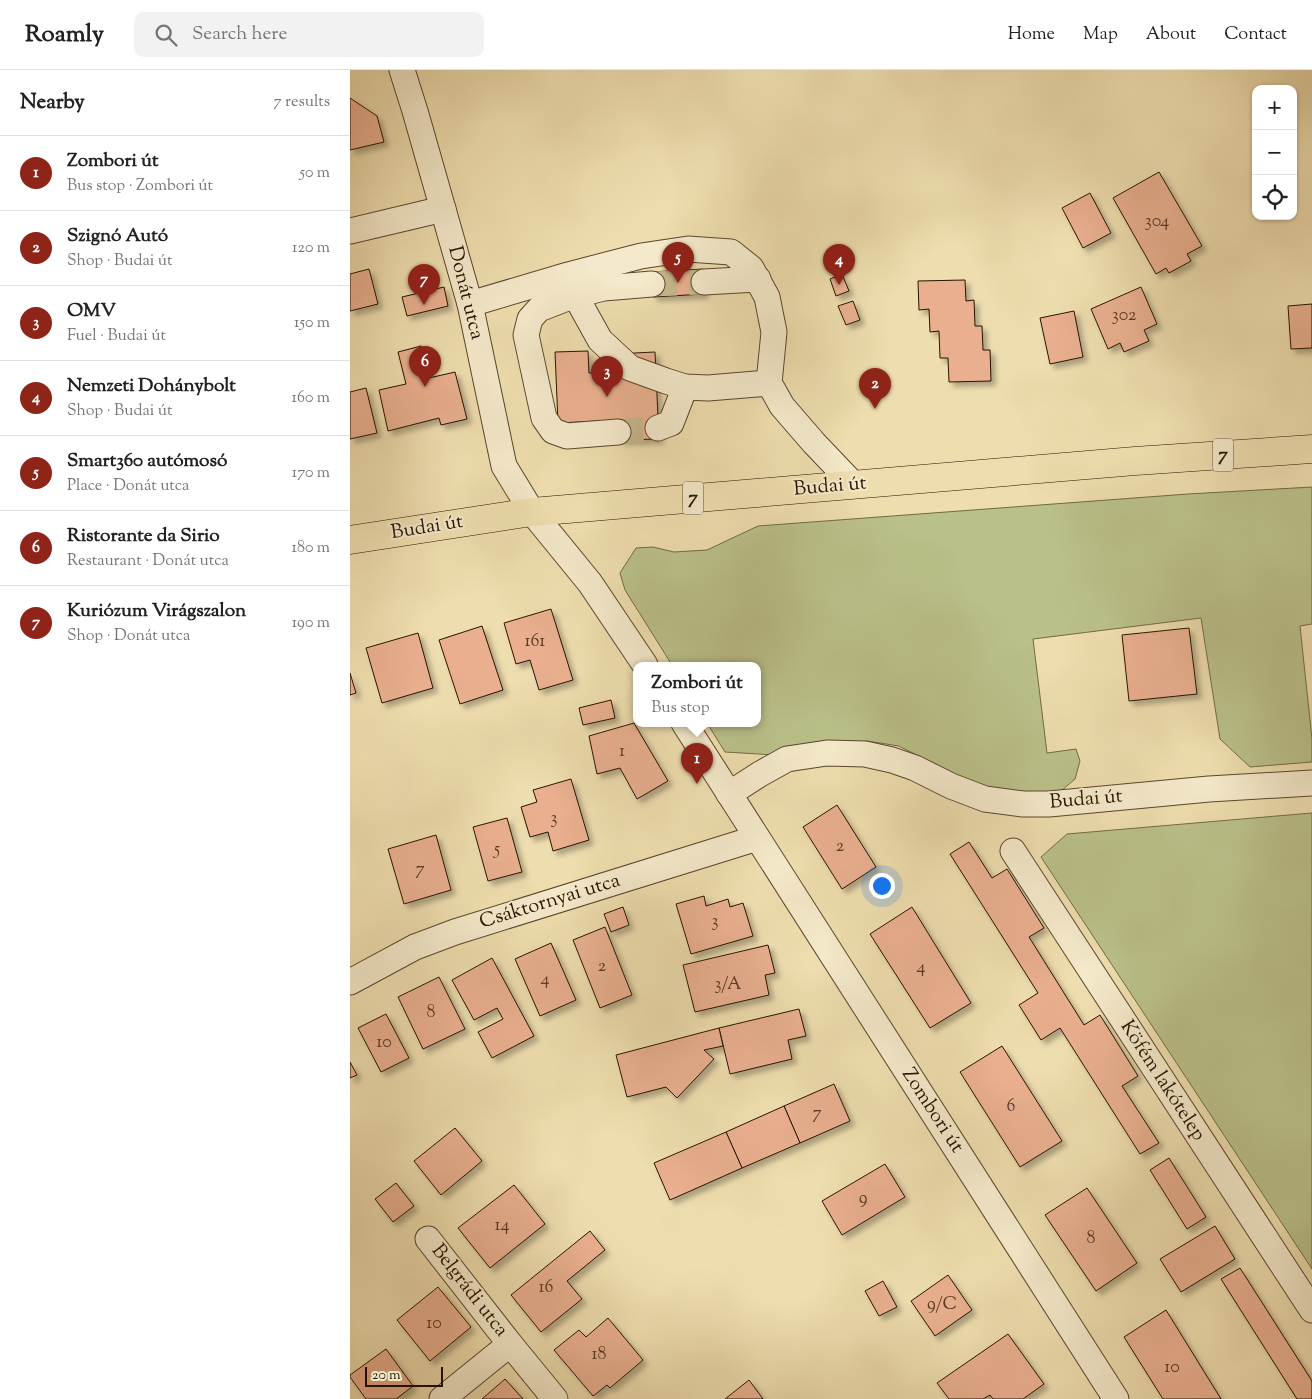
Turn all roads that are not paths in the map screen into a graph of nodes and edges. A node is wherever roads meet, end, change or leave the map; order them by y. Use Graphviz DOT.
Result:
graph roads {
  1 [pos="402,70"];
  2 [pos="443,209"];
  3 [pos="350,231"];
  4 [pos="758,279"];
  5 [pos="704,282"];
  6 [pos="652,284"];
  7 [pos="572,285"];
  8 [pos="470,304"];
  9 [pos="769,383"];
  10 [pos="685,387"];
  11 [pos="658,428"];
  12 [pos="618,432"];
  13 [pos="1312,449"];
  14 [pos="854,485"];
  15 [pos="532,512"];
  16 [pos="350,540"];
  17 [pos="643,662"];
  18 [pos="687,727"];
  19 [pos="1312,782"];
  20 [pos="729,794"];
  21 [pos="757,838"];
  22 [pos="1012,851"];
  23 [pos="350,982"];
  24 [pos="428,1239"];
  25 [pos="1312,1310"];
  26 [pos="510,1344"];
  27 [pos="442,1399"];
  28 [pos="555,1399"];
  29 [pos="1116,1399"];
  1 -- 2 [label="street, Donát utca"];
  2 -- 3 [label="street"];
  2 -- 8 [label="street, Donát utca"];
  4 -- 5 [label="street"];
  4 -- 7 [label="street"];
  4 -- 9 [label="street"];
  6 -- 7 [label="street"];
  7 -- 8 [label="street"];
  7 -- 10 [label="street"];
  7 -- 12 [label="street"];
  8 -- 15 [label="street, Donát utca"];
  9 -- 10 [label="street"];
  9 -- 14 [label="street"];
  10 -- 11 [label="street"];
  13 -- 14 [label="main road, Budai út / 7"];
  14 -- 15 [label="main road, Budai út / 7"];
  15 -- 16 [label="main road, Budai út / 7"];
  15 -- 17 [label="street"];
  18 -- 20 [label="street, Zombori út"];
  19 -- 20 [label="street, Budai út"];
  20 -- 21 [label="street, Zombori út"];
  21 -- 23 [label="street, Csáktornyai utca"];
  21 -- 29 [label="street, Zombori út"];
  22 -- 25 [label="street, Köfém lakótelep"];
  24 -- 26 [label="street, Belgrádi utca"];
  26 -- 27 [label="street, Belgrádi utca"];
  26 -- 28 [label="street, Belgrádi utca"];
}
